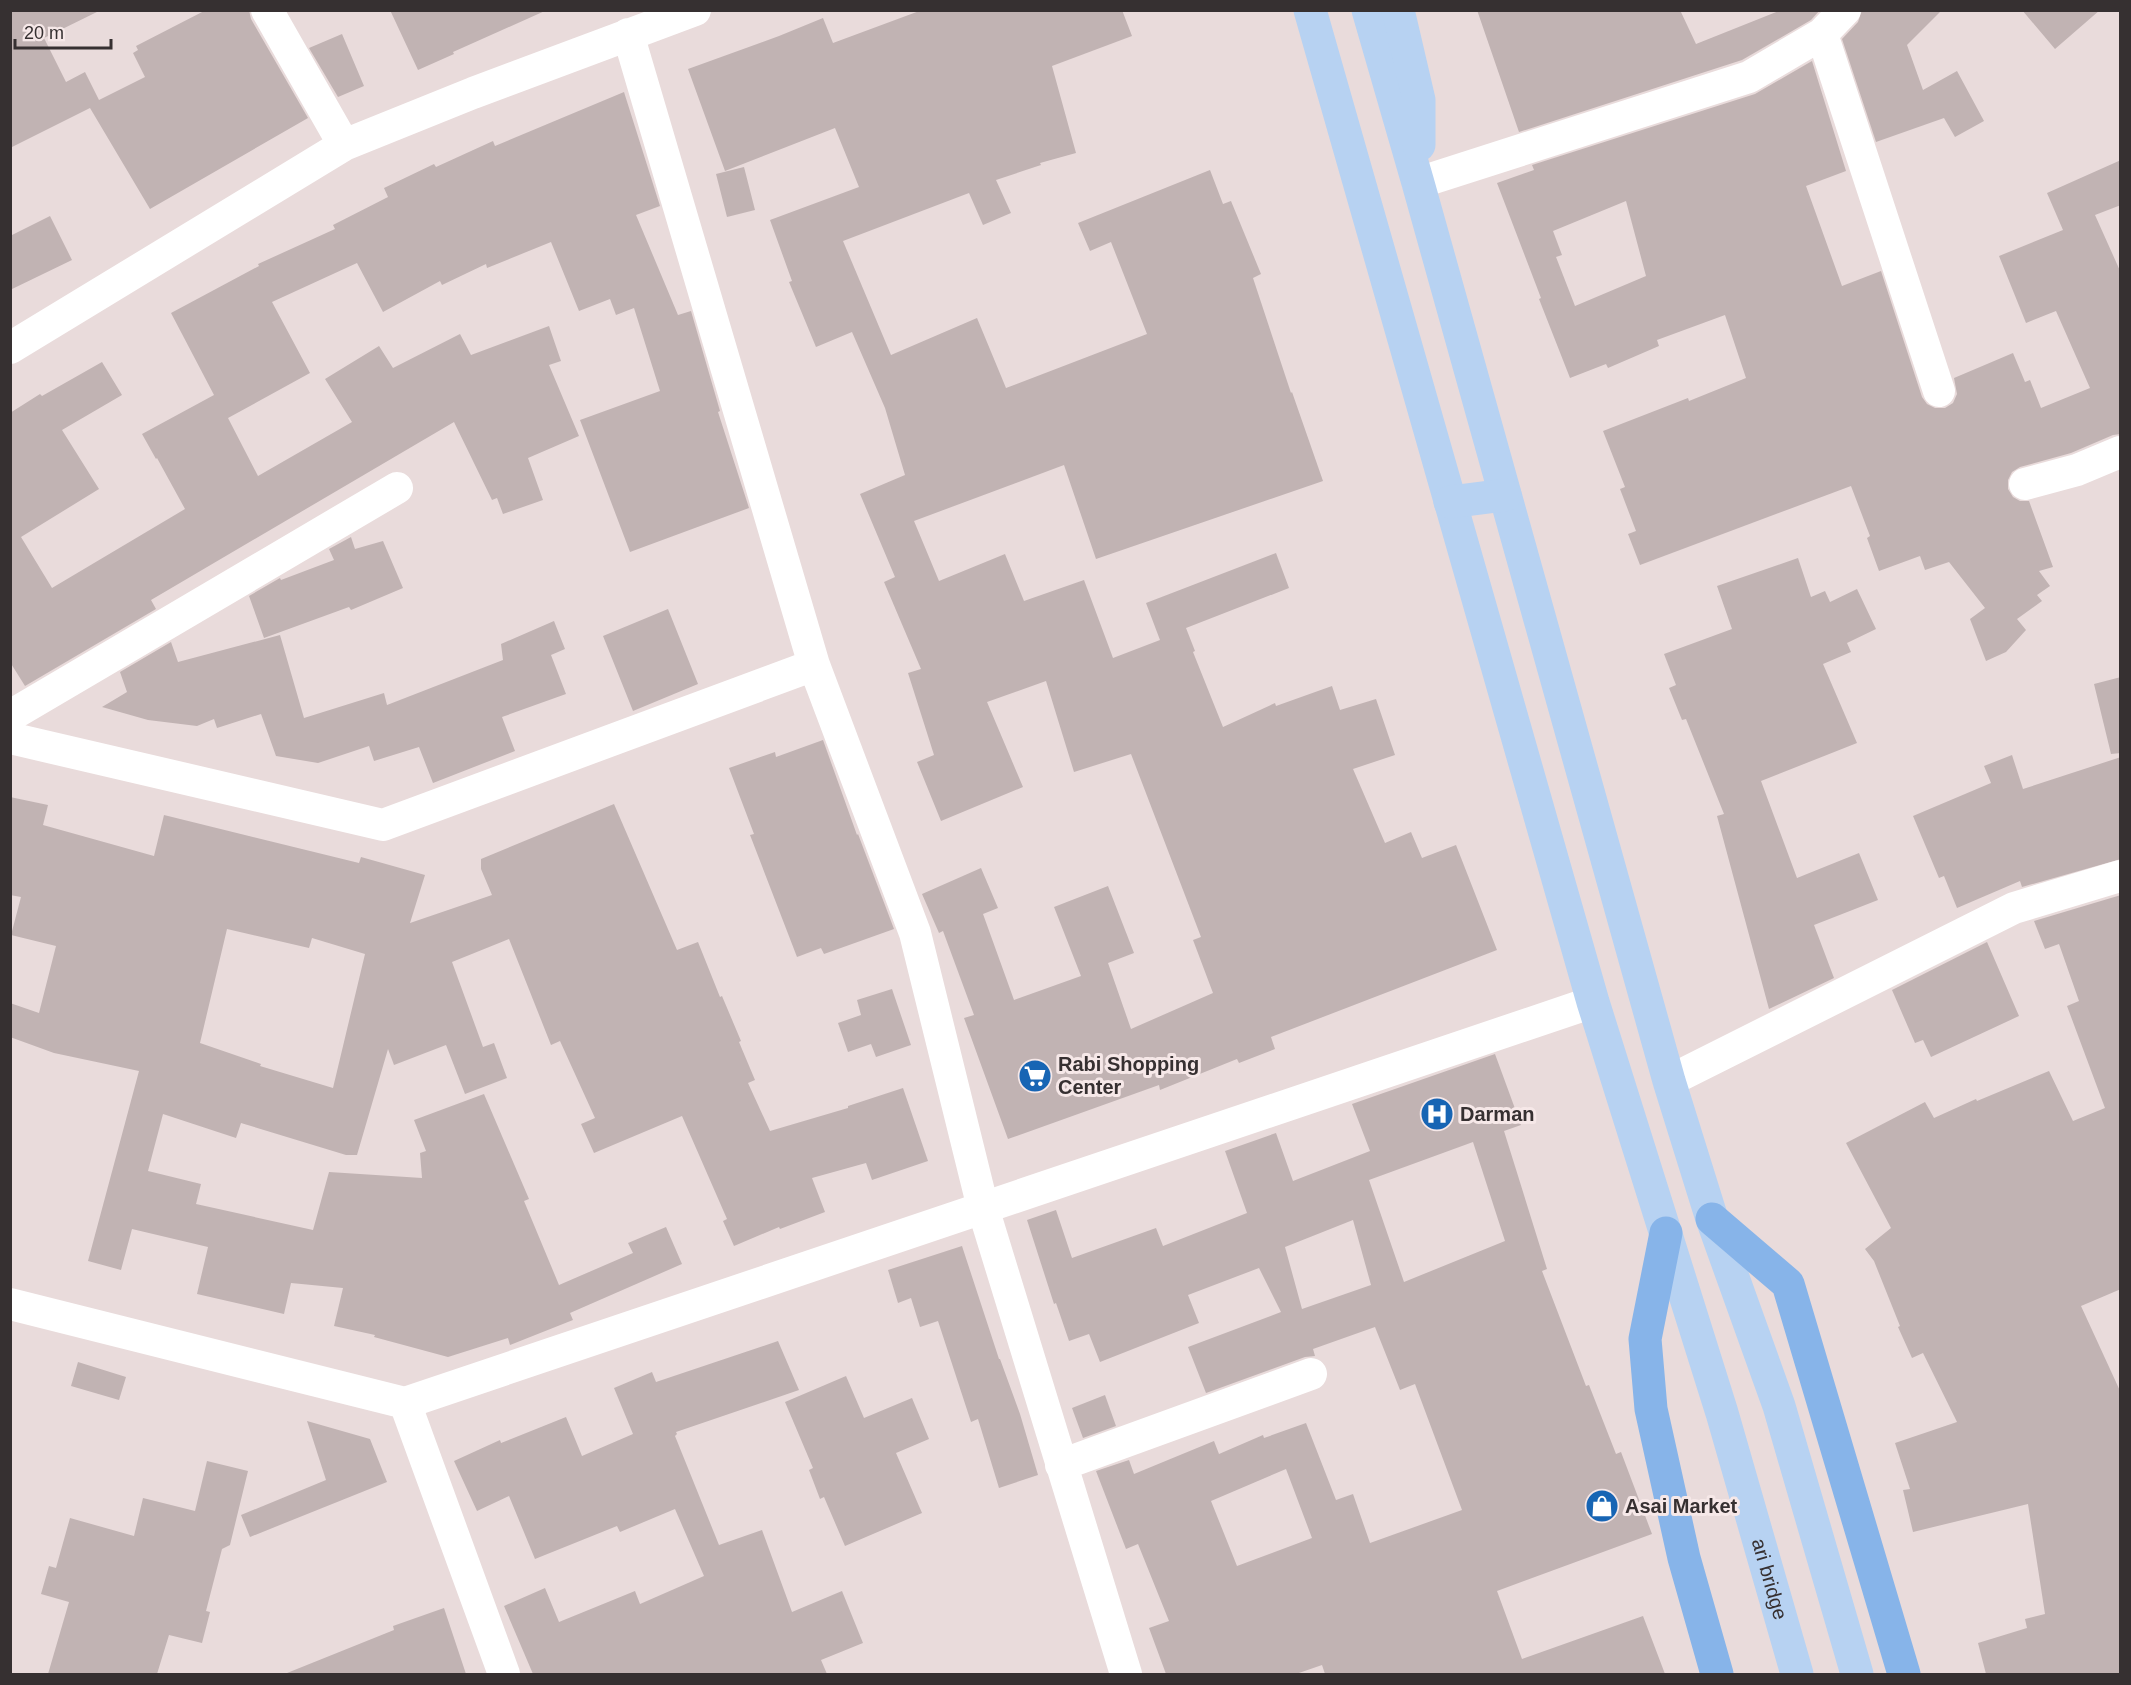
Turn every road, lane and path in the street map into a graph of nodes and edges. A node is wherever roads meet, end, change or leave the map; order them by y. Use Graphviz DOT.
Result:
graph roads {
  1 [pos="267,10"];
  2 [pos="695,10"];
  3 [pos="1368,10"];
  4 [pos="1398,10"];
  5 [pos="1845,10"];
  6 [pos="1310,19"];
  7 [pos="628,34"];
  8 [pos="1822,34"];
  9 [pos="344,145"];
  10 [pos="1419,183"];
  11 [pos="10,348"];
  12 [pos="1939,391"];
  13 [pos="2121,452"];
  14 [pos="2025,484"];
  15 [pos="397,489"];
  16 [pos="1505,495"];
  17 [pos="1450,502"];
  18 [pos="814,665"];
  19 [pos="10,716"];
  20 [pos="10,738"];
  21 [pos="2121,876"];
  22 [pos="1593,1002"];
  23 [pos="1668,1080"];
  24 [pos="982,1208"];
  25 [pos="1712,1219"];
  26 [pos="1666,1233"];
  27 [pos="10,1304"];
  28 [pos="1311,1374"];
  29 [pos="405,1403"];
  30 [pos="1062,1465"];
  31 [pos="504,1674"];
  32 [pos="1126,1674"];
  33 [pos="1717,1674"];
  34 [pos="1797,1674"];
  35 [pos="1857,1674"];
  36 [pos="1904,1674"];
  1 -- 9 [label="street"];
  2 -- 7 [label="street"];
  3 -- 10 [label="main road"];
  4 -- 10 [label="main road"];
  5 -- 8 [label="street"];
  6 -- 17 [label="main road, ari bridge"];
  7 -- 9 [label="street"];
  7 -- 18 [label="street"];
  8 -- 10 [label="street"];
  8 -- 12 [label="street"];
  9 -- 11 [label="street"];
  10 -- 16 [label="main road"];
  13 -- 14 [label="street"];
  15 -- 19 [label="street"];
  16 -- 17 [label="main road"];
  16 -- 23 [label="main road"];
  17 -- 22 [label="main road, ari bridge"];
  18 -- 20 [label="street"];
  18 -- 24 [label="street"];
  21 -- 23 [label="street"];
  22 -- 24 [label="street"];
  22 -- 26 [label="main road, ari bridge"];
  23 -- 25 [label="main road"];
  24 -- 29 [label="street"];
  24 -- 30 [label="street"];
  25 -- 35 [label="main road"];
  25 -- 36 [label="highway"];
  26 -- 33 [label="highway"];
  26 -- 34 [label="main road, ari bridge"];
  27 -- 29 [label="street"];
  28 -- 30 [label="street"];
  29 -- 31 [label="street"];
  30 -- 32 [label="street"];
}
